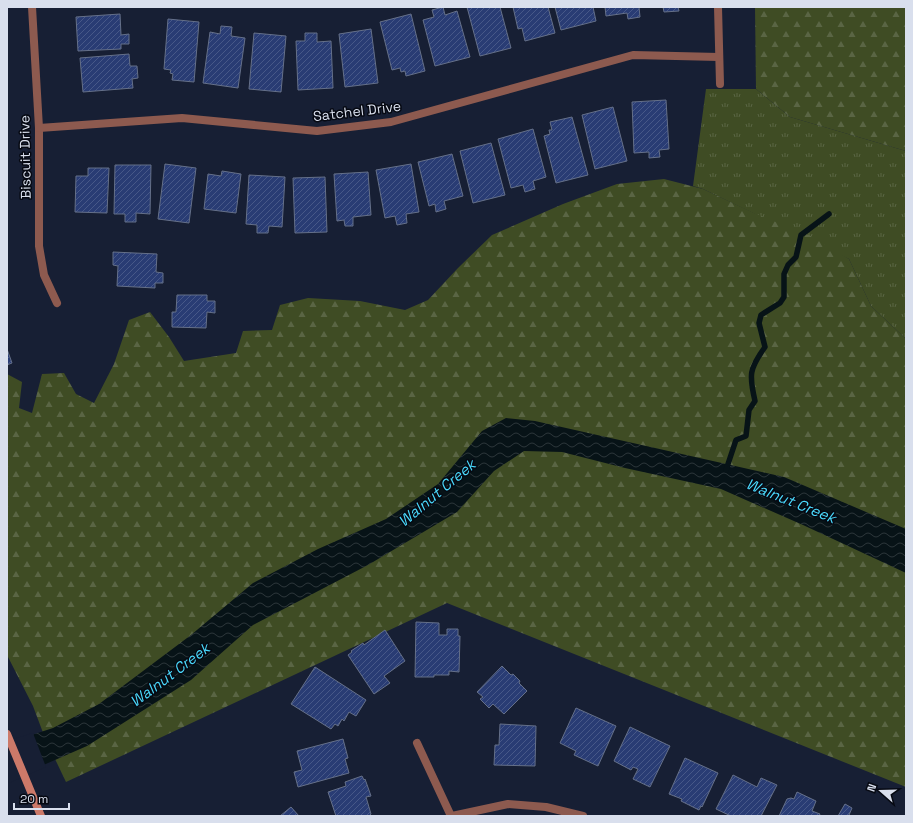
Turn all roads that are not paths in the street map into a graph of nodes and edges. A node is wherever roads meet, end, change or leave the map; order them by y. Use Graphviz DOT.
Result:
graph roads {
  1 [pos="32,7"];
  2 [pos="718,7"];
  3 [pos="719,57"];
  4 [pos="720,84"];
  5 [pos="39,128"];
  6 [pos="57,303"];
  7 [pos="7,734"];
  8 [pos="417,742"];
  9 [pos="41,816"];
  10 [pos="451,816"];
  11 [pos="583,816"];
  1 -- 5 [label="street, Biscuit Drive"];
  2 -- 3 [label="street"];
  3 -- 4 [label="street"];
  3 -- 5 [label="street, Satchel Drive"];
  5 -- 6 [label="street, Biscuit Drive"];
  7 -- 9 [label="main road"];
  8 -- 10 [label="street"];
  10 -- 11 [label="street"];
}
